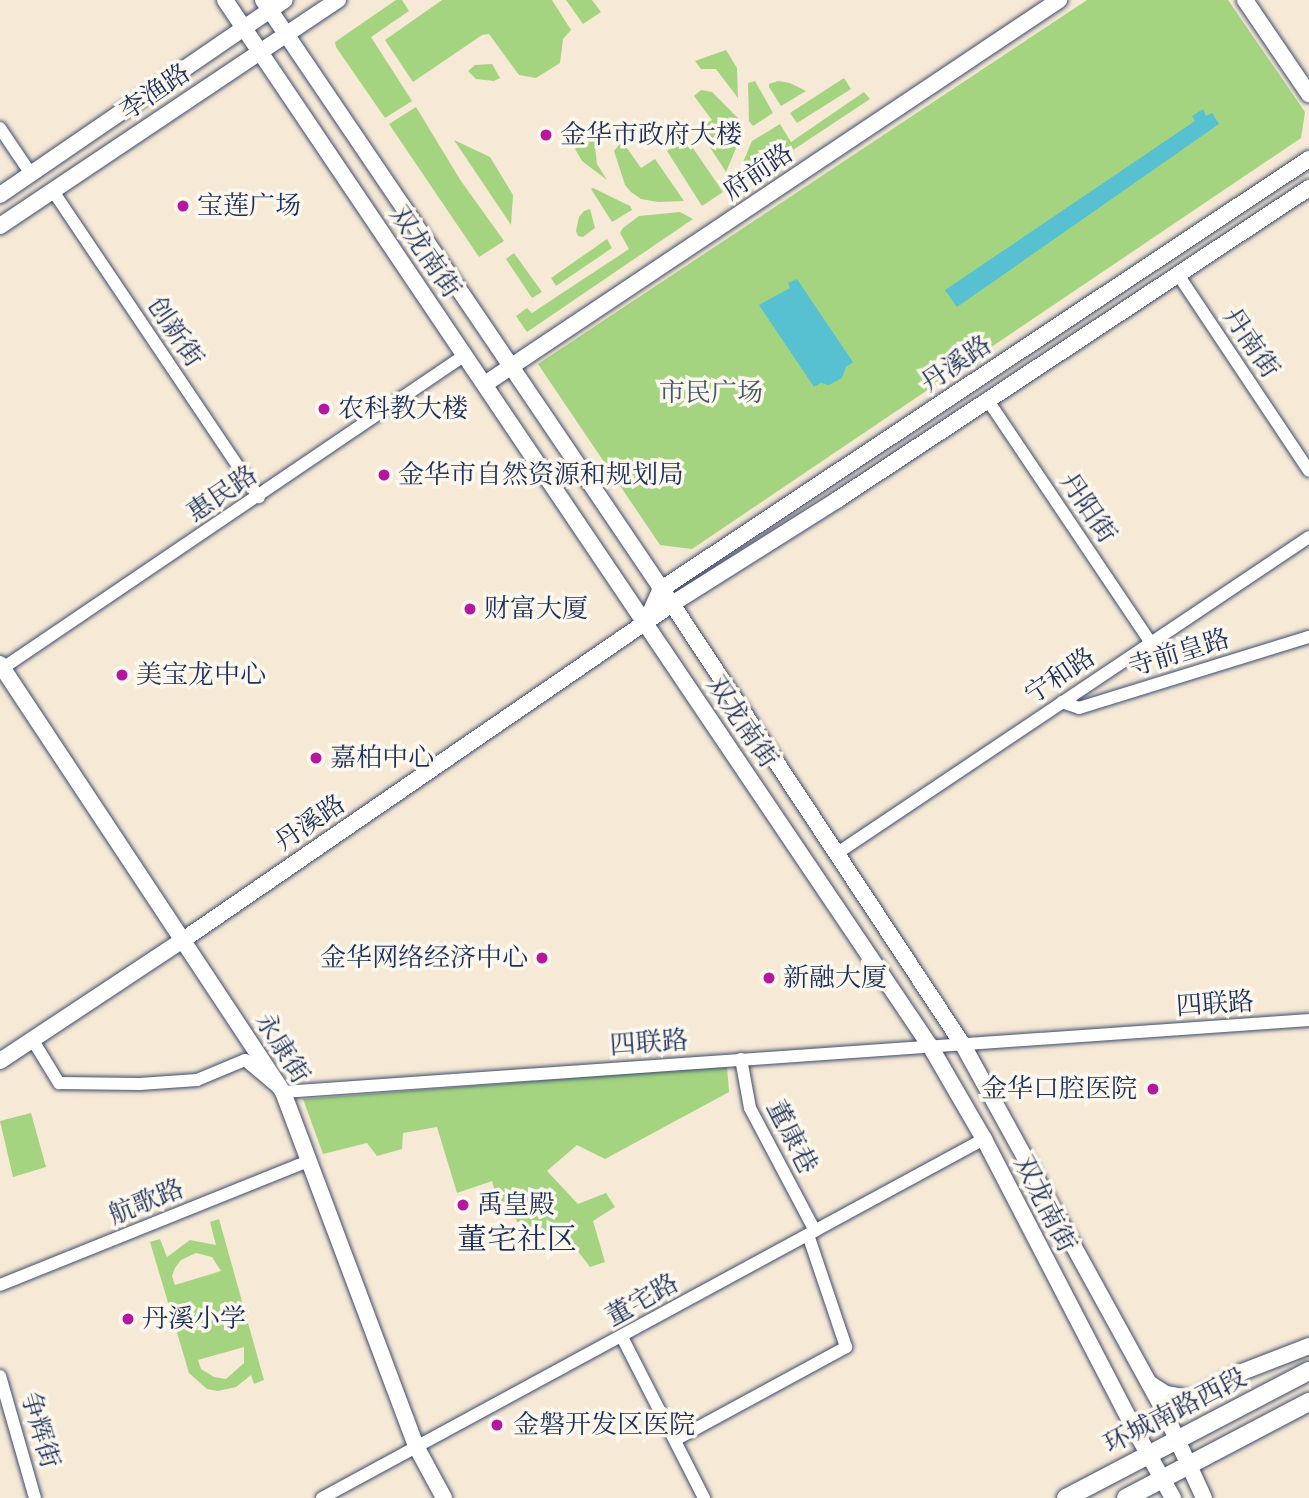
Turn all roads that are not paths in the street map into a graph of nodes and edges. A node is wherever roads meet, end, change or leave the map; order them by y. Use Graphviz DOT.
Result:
graph roads {
  1 [pos="225,0"];
  2 [pos="285,0"];
  3 [pos="338,0"];
  4 [pos="1059,0"];
  5 [pos="1245,0"];
  6 [pos="266,5"];
  7 [pos="245,29"];
  8 [pos="285,36"];
  9 [pos="261,50"];
  10 [pos="1309,94"];
  11 [pos="0,128"];
  12 [pos="1309,159"];
  13 [pos="31,174"];
  14 [pos="1309,188"];
  15 [pos="53,191"];
  16 [pos="0,195"];
  17 [pos="0,226"];
  18 [pos="1179,276"];
  19 [pos="465,355"];
  20 [pos="510,367"];
  21 [pos="485,384"];
  22 [pos="987,399"];
  23 [pos="1309,471"];
  24 [pos="258,498"];
  25 [pos="1309,537"];
  26 [pos="660,590"];
  27 [pos="672,604"];
  28 [pos="646,622"];
  29 [pos="1309,637"];
  30 [pos="1151,643"];
  31 [pos="1,666"];
  32 [pos="1062,702"];
  33 [pos="836,853"];
  34 [pos="183,940"];
  35 [pos="1309,1020"];
  36 [pos="32,1038"];
  37 [pos="963,1045"];
  38 [pos="930,1046"];
  39 [pos="741,1059"];
  40 [pos="0,1061"];
  41 [pos="284,1092"];
  42 [pos="984,1139"];
  43 [pos="309,1161"];
  44 [pos="811,1233"];
  45 [pos="0,1284"];
  46 [pos="622,1337"];
  47 [pos="1309,1346"];
  48 [pos="1309,1371"];
  49 [pos="0,1376"];
  50 [pos="1149,1383"];
  51 [pos="1309,1402"];
  52 [pos="675,1440"];
  53 [pos="1177,1442"];
  54 [pos="417,1448"];
  55 [pos="1149,1454"];
  56 [pos="1188,1466"];
  57 [pos="1162,1479"];
  58 [pos="35,1498"];
  59 [pos="322,1498"];
  60 [pos="444,1498"];
  61 [pos="704,1498"];
  62 [pos="1066,1498"];
  63 [pos="1125,1498"];
  64 [pos="1173,1498"];
  65 [pos="1204,1498"];
  1 -- 7 [label="main road, 双龙南街"];
  2 -- 6 [label="main road, 李渔路"];
  3 -- 8 [label="main road, 李渔路"];
  4 -- 20 [label="main road, 府前路"];
  5 -- 10 [label="main road"];
  6 -- 7 [label="main road, 李渔路"];
  6 -- 8 [label="main road, 双龙南街"];
  7 -- 9 [label="main road, 双龙南街"];
  7 -- 13 [label="main road, 李渔路"];
  8 -- 9 [label="main road, 李渔路"];
  8 -- 20 [label="main road, 双龙南街"];
  9 -- 15 [label="main road, 李渔路"];
  9 -- 19 [label="main road, 双龙南街"];
  11 -- 13 [label="street"];
  12 -- 26 [label="main road, 丹溪路"];
  13 -- 16 [label="main road, 李渔路"];
  14 -- 18 [label="main road, 丹溪路"];
  15 -- 17 [label="main road, 李渔路"];
  15 -- 24 [label="street, 创新街"];
  18 -- 22 [label="main road, 丹溪路"];
  18 -- 23 [label="street, 丹南街"];
  19 -- 21 [label="main road, 双龙南街"];
  19 -- 24 [label="street, 惠民路"];
  20 -- 21 [label="main road, 府前路"];
  20 -- 26 [label="main road, 双龙南街"];
  21 -- 28 [label="main road, 双龙南街"];
  22 -- 27 [label="main road, 丹溪路"];
  22 -- 30 [label="street, 丹阳街"];
  24 -- 31 [label="street, 惠民路"];
  25 -- 30 [label="street, 宁和路"];
  26 -- 27 [label="main road, 双龙南街"];
  26 -- 28 [label="main road"];
  27 -- 28 [label="main road, 丹溪路"];
  27 -- 33 [label="main road, 双龙南街"];
  28 -- 34 [label="main road, 丹溪路"];
  28 -- 38 [label="main road, 双龙南街"];
  29 -- 32 [label="street, 寺前皇路"];
  30 -- 32 [label="street, 宁和路"];
  31 -- 34 [label="main road, 永康街"];
  32 -- 33 [label="street, 宁和路"];
  33 -- 37 [label="main road, 双龙南街"];
  34 -- 36 [label="main road, 丹溪路"];
  34 -- 41 [label="main road, 永康街"];
  35 -- 37 [label="street, 四联路"];
  36 -- 40 [label="main road, 丹溪路"];
  36 -- 41 [label="street"];
  37 -- 38 [label="street, 四联路"];
  37 -- 50 [label="main road, 双龙南街"];
  38 -- 39 [label="street, 四联路"];
  38 -- 42 [label="main road, 双龙南街"];
  39 -- 41 [label="street, 四联路"];
  39 -- 44 [label="street, 董康巷"];
  41 -- 43 [label="main road, 永康街"];
  42 -- 44 [label="street, 董宅路"];
  42 -- 55 [label="main road, 双龙南街"];
  43 -- 45 [label="street, 航歌路"];
  43 -- 54 [label="main road, 永康街"];
  44 -- 46 [label="street, 董宅路"];
  44 -- 52 [label="street, 董康巷"];
  46 -- 52 [label="street"];
  46 -- 54 [label="street, 董宅路"];
  47 -- 50 [label="main road"];
  48 -- 53 [label="main road, 环城南路西段"];
  49 -- 58 [label="street, 争辉街"];
  50 -- 53 [label="main road, 双龙南街"];
  51 -- 56 [label="main road, 环城南路西段"];
  52 -- 61 [label="street"];
  53 -- 55 [label="main road, 环城南路西段"];
  53 -- 56 [label="main road, 双龙南街"];
  54 -- 59 [label="street, 董宅路"];
  54 -- 60 [label="main road, 永康街"];
  55 -- 57 [label="main road, 双龙南街"];
  55 -- 62 [label="main road, 环城南路西段"];
  56 -- 57 [label="main road, 环城南路西段"];
  56 -- 65 [label="main road, 双龙南街"];
  57 -- 63 [label="main road, 环城南路西段"];
  57 -- 64 [label="main road, 双龙南街"];
}
